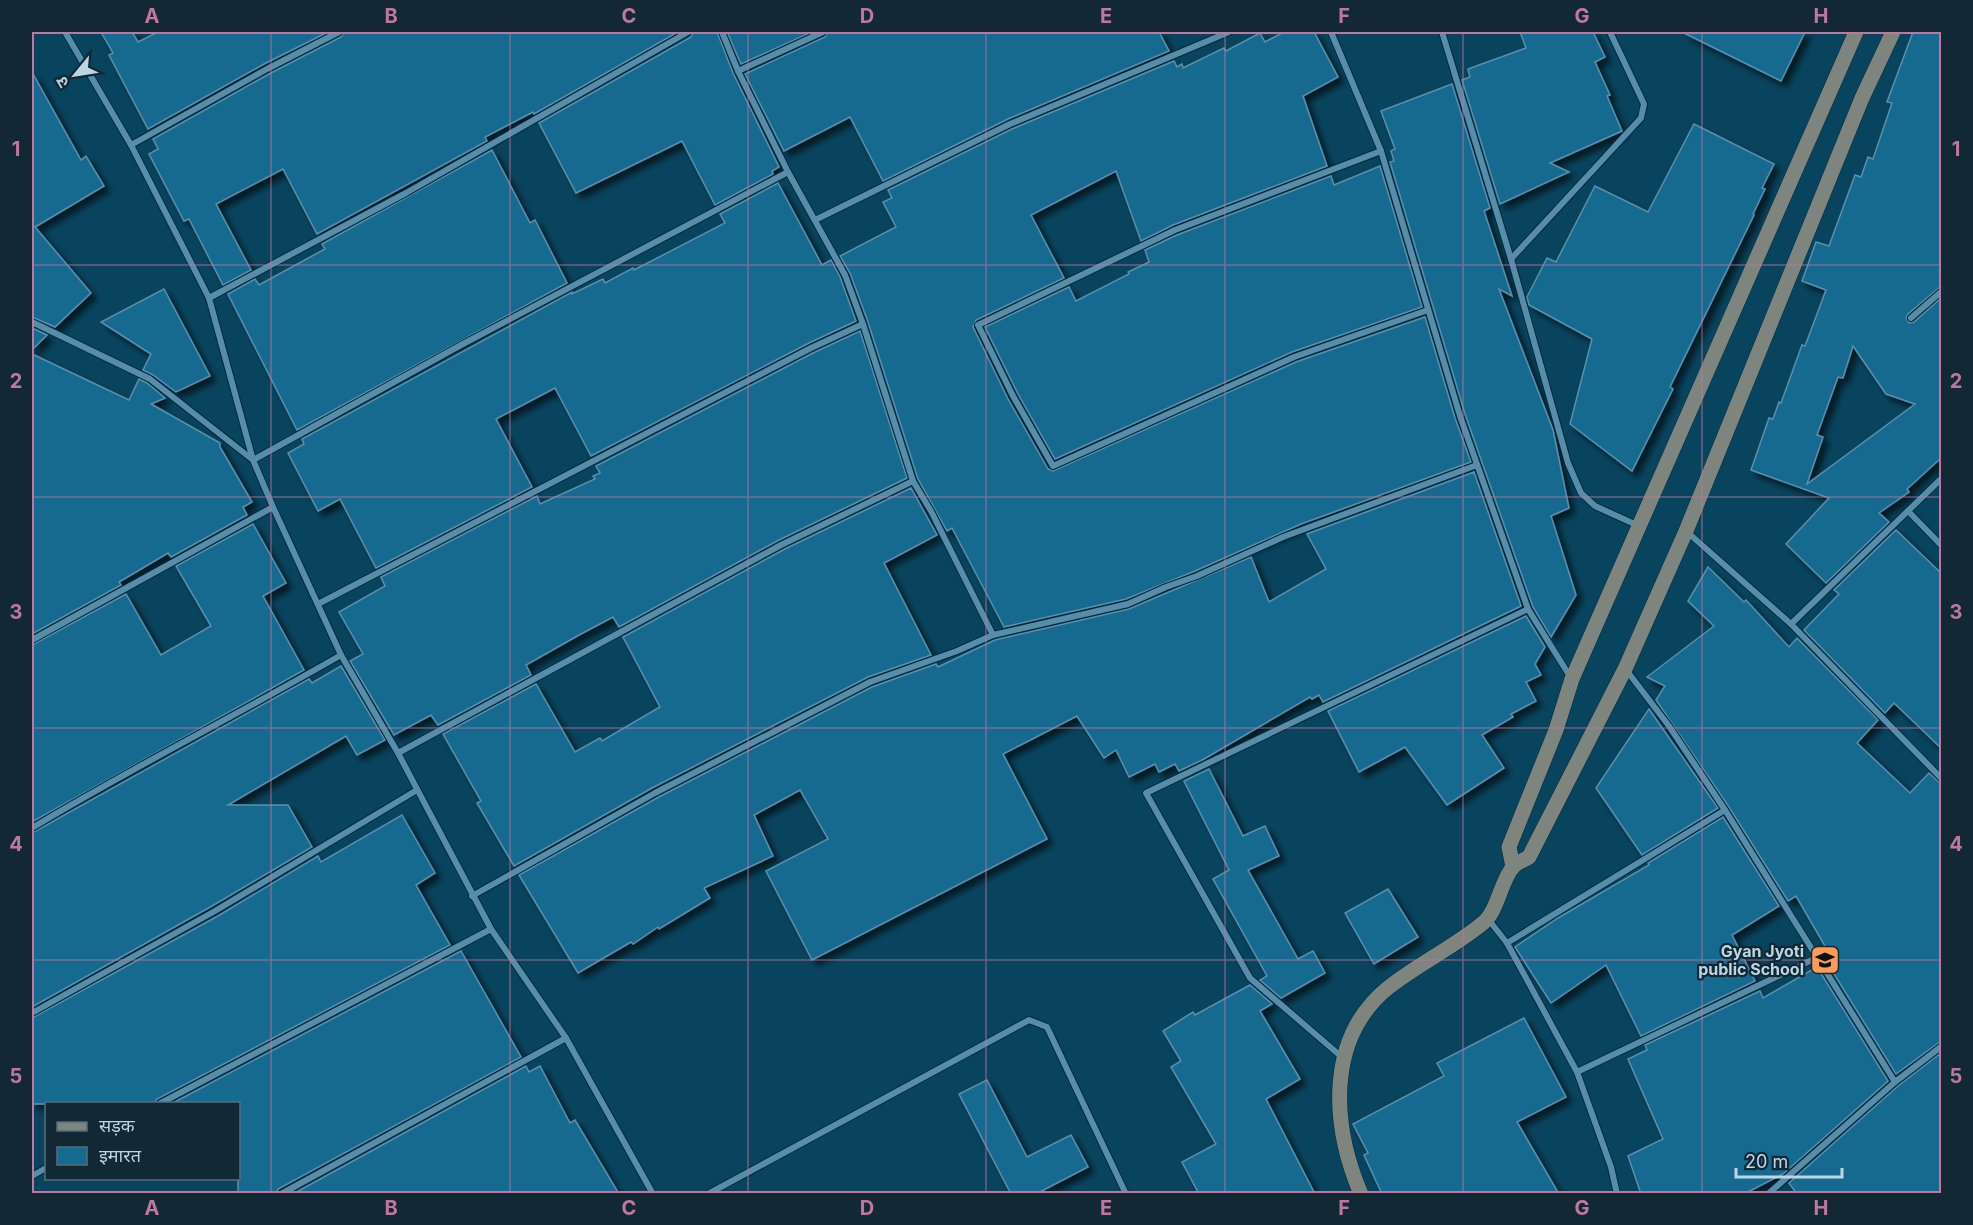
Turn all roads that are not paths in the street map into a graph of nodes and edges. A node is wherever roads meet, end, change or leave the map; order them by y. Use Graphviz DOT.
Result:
graph roads {
  1 [pos="65,32"];
  2 [pos="339,32"];
  3 [pos="688,32"];
  4 [pos="722,32"];
  5 [pos="823,32"];
  6 [pos="1229,32"];
  7 [pos="1331,32"];
  8 [pos="1442,32"];
  9 [pos="1610,32"];
  10 [pos="1856,32"];
  11 [pos="1893,32"];
  12 [pos="738,71"];
  13 [pos="131,145"];
  14 [pos="1381,151"];
  15 [pos="788,172"];
  16 [pos="815,220"];
  17 [pos="1511,259"];
  18 [pos="1941,291"];
  19 [pos="209,298"];
  20 [pos="1428,310"];
  21 [pos="1911,318"];
  22 [pos="32,322"];
  23 [pos="863,324"];
  24 [pos="253,460"];
  25 [pos="1477,465"];
  26 [pos="1941,478"];
  27 [pos="913,481"];
  28 [pos="273,507"];
  29 [pos="1908,511"];
  30 [pos="1640,526"];
  31 [pos="1686,531"];
  32 [pos="1941,546"];
  33 [pos="318,604"];
  34 [pos="1527,609"];
  35 [pos="1791,624"];
  36 [pos="993,635"];
  37 [pos="32,640"];
  38 [pos="341,655"];
  39 [pos="1625,669"];
  40 [pos="1572,680"];
  41 [pos="398,753"];
  42 [pos="1941,779"];
  43 [pos="417,790"];
  44 [pos="1725,810"];
  45 [pos="32,828"];
  46 [pos="1513,867"];
  47 [pos="472,896"];
  48 [pos="1488,919"];
  49 [pos="491,929"];
  50 [pos="1507,943"];
  51 [pos="1816,958"];
  52 [pos="32,1013"];
  53 [pos="566,1038"];
  54 [pos="1941,1046"];
  55 [pos="1343,1058"];
  56 [pos="1576,1072"];
  57 [pos="1895,1082"];
  58 [pos="163,1102"];
  59 [pos="653,1193"];
  60 [pos="281,1194"];
  61 [pos="708,1194"];
  62 [pos="1126,1194"];
  63 [pos="1361,1194"];
  64 [pos="1617,1194"];
  65 [pos="1768,1194"];
  1 -- 13 [label="street"];
  2 -- 13 [label="street"];
  3 -- 19 [label="street"];
  4 -- 12 [label="street"];
  5 -- 12 [label="street"];
  6 -- 16 [label="street"];
  7 -- 14 [label="street"];
  8 -- 17 [label="street"];
  9 -- 17 [label="street"];
  10 -- 30 [label="street"];
  11 -- 31 [label="street"];
  12 -- 15 [label="street"];
  13 -- 19 [label="street"];
  14 -- 20 [label="street"];
  14 -- 20 [label="street"];
  15 -- 16 [label="street"];
  15 -- 24 [label="street"];
  16 -- 23 [label="street"];
  17 -- 30 [label="street"];
  18 -- 21 [label="street"];
  19 -- 24 [label="street"];
  20 -- 25 [label="street"];
  22 -- 24 [label="street"];
  23 -- 27 [label="street"];
  23 -- 33 [label="street"];
  24 -- 28 [label="street"];
  25 -- 34 [label="street"];
  25 -- 36 [label="street"];
  26 -- 29 [label="street"];
  27 -- 36 [label="street"];
  27 -- 41 [label="street"];
  28 -- 33 [label="street"];
  28 -- 37 [label="street"];
  29 -- 32 [label="street"];
  29 -- 35 [label="street"];
  30 -- 40 [label="street"];
  31 -- 35 [label="street"];
  31 -- 39 [label="street"];
  33 -- 38 [label="street"];
  34 -- 40 [label="street"];
  34 -- 55 [label="street"];
  35 -- 42 [label="street"];
  36 -- 47 [label="street"];
  38 -- 41 [label="street"];
  38 -- 45 [label="street"];
  39 -- 44 [label="street"];
  39 -- 46 [label="street"];
  40 -- 46 [label="street"];
  41 -- 43 [label="street"];
  43 -- 47 [label="street"];
  43 -- 52 [label="street"];
  44 -- 50 [label="street"];
  44 -- 51 [label="street"];
  46 -- 48 [label="street"];
  47 -- 49 [label="street"];
  48 -- 50 [label="street"];
  48 -- 55 [label="street"];
  49 -- 53 [label="street"];
  49 -- 58 [label="street"];
  50 -- 56 [label="street"];
  51 -- 56 [label="street"];
  51 -- 57 [label="street"];
  53 -- 59 [label="street"];
  53 -- 60 [label="street"];
  54 -- 57 [label="street"];
  55 -- 63 [label="street"];
  56 -- 64 [label="street"];
  57 -- 65 [label="street"];
  61 -- 62 [label="street"];
}
